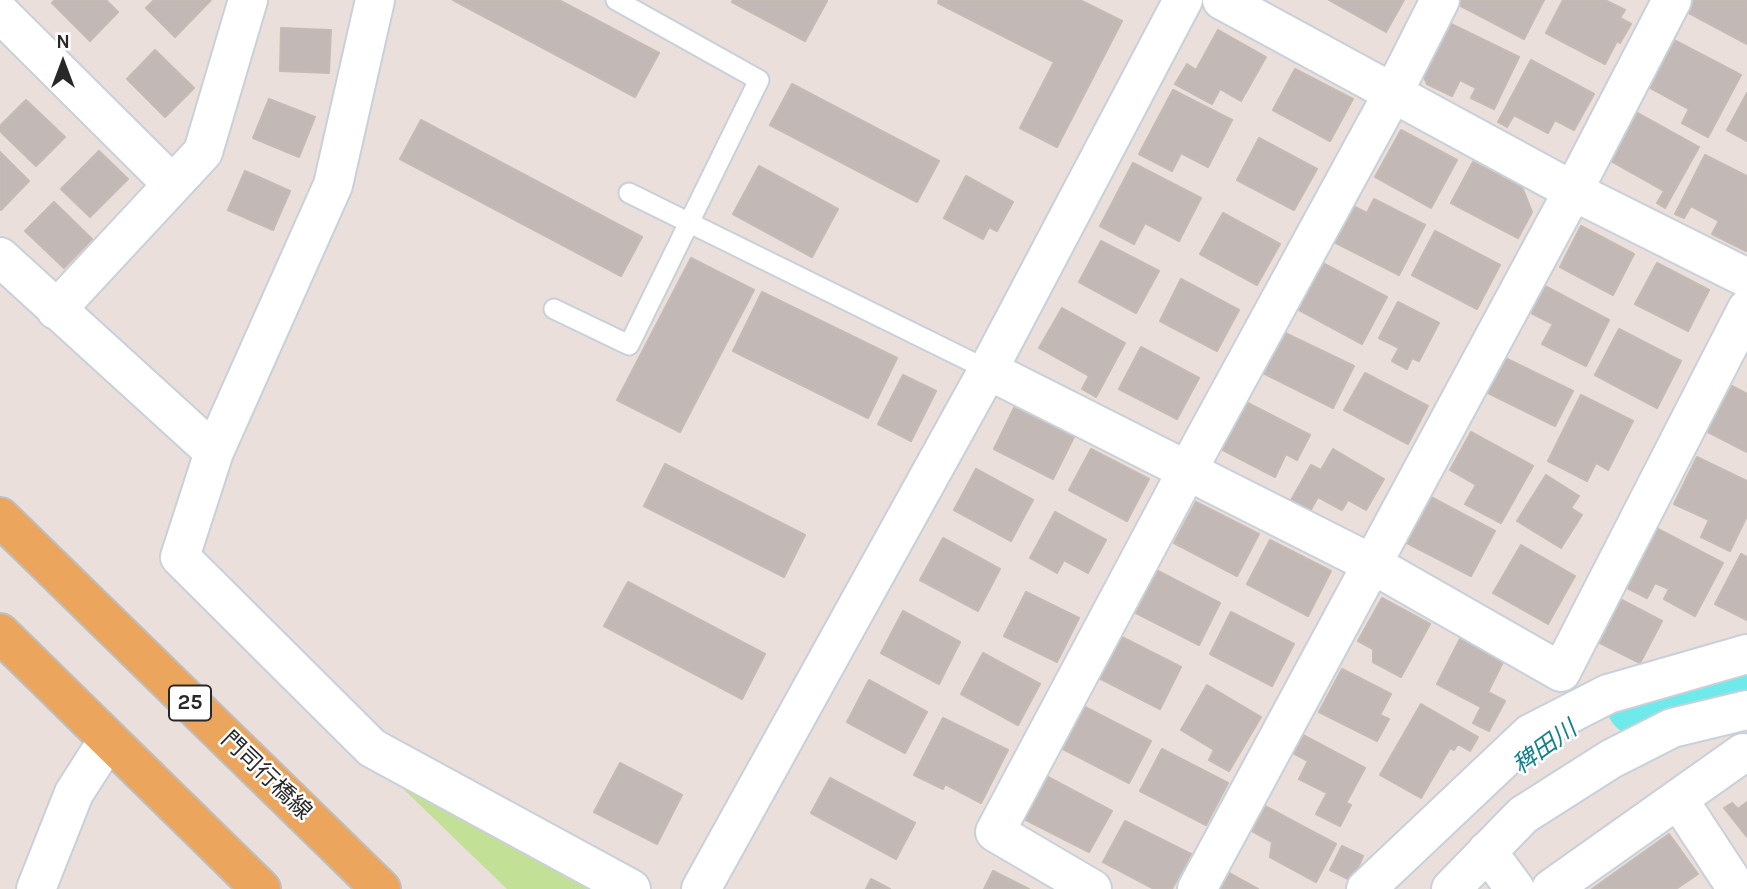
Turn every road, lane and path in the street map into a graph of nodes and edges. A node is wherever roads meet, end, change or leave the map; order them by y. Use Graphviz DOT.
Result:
graph roads {
  1 [pos="248,0"];
  2 [pos="375,0"];
  3 [pos="616,0"];
  4 [pos="1182,0"];
  5 [pos="1222,0"];
  6 [pos="1440,0"];
  7 [pos="1672,0"];
  8 [pos="0,13"];
  9 [pos="1393,93"];
  10 [pos="172,184"];
  11 [pos="1573,191"];
  12 [pos="629,193"];
  13 [pos="689,223"];
  14 [pos="0,257"];
  15 [pos="1747,278"];
  16 [pos="554,309"];
  17 [pos="1747,309"];
  18 [pos="56,310"];
  19 [pos="988,370"];
  20 [pos="214,452"];
  21 [pos="1187,471"];
  22 [pos="0,517"];
  23 [pos="1372,564"];
  24 [pos="0,633"];
  25 [pos="1747,654"];
  26 [pos="1561,672"];
  27 [pos="1608,694"];
  28 [pos="1747,710"];
  29 [pos="108,740"];
  30 [pos="1743,753"];
  31 [pos="1678,799"];
  32 [pos="1487,851"];
  33 [pos="36,889"];
  34 [pos="261,889"];
  35 [pos="381,889"];
  36 [pos="631,889"];
  37 [pos="701,889"];
  38 [pos="1092,889"];
  39 [pos="1197,889"];
  40 [pos="1366,889"];
  41 [pos="1451,889"];
  42 [pos="1515,889"];
  43 [pos="1551,889"];
  44 [pos="1737,889"];
  1 -- 10 [label="street"];
  2 -- 20 [label="street"];
  3 -- 13 [label="lane"];
  4 -- 19 [label="street"];
  5 -- 9 [label="street"];
  6 -- 9 [label="street"];
  7 -- 11 [label="street"];
  8 -- 10 [label="street"];
  9 -- 11 [label="street"];
  9 -- 21 [label="street"];
  10 -- 18 [label="street"];
  11 -- 15 [label="street"];
  11 -- 23 [label="street"];
  12 -- 13 [label="lane"];
  13 -- 16 [label="lane"];
  13 -- 19 [label="lane"];
  14 -- 18 [label="street"];
  17 -- 26 [label="street"];
  18 -- 20 [label="street"];
  19 -- 21 [label="street"];
  19 -- 37 [label="street"];
  20 -- 36 [label="street"];
  21 -- 23 [label="street"];
  21 -- 38 [label="street"];
  22 -- 35 [label="main road, 門司行橋線 / 25"];
  23 -- 26 [label="street"];
  23 -- 39 [label="street"];
  24 -- 29 [label="main road"];
  25 -- 27 [label="street"];
  26 -- 27 [label="street"];
  27 -- 40 [label="street"];
  28 -- 32 [label="street"];
  29 -- 33 [label="street"];
  29 -- 34 [label="main road"];
  30 -- 31 [label="street"];
  31 -- 43 [label="street"];
  31 -- 44 [label="street"];
  32 -- 41 [label="street"];
  32 -- 42 [label="street"];
}
